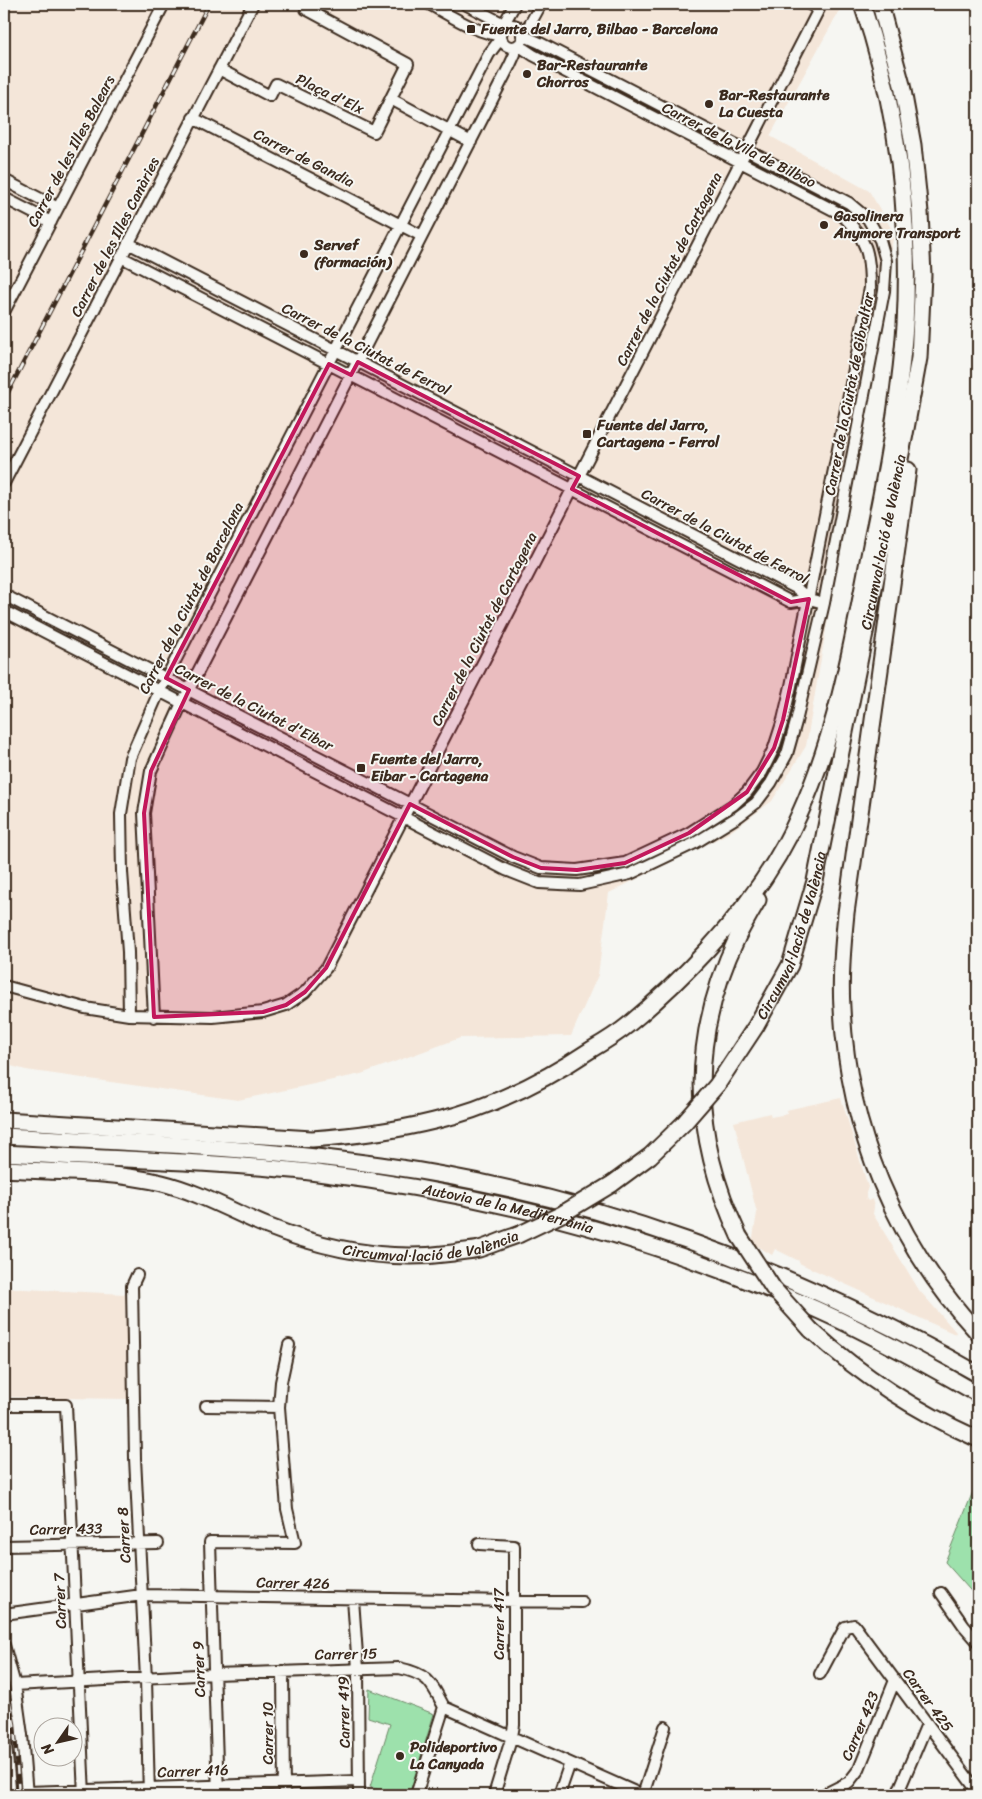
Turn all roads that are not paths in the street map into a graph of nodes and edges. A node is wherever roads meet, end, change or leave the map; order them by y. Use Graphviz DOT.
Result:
graph roads {
  1 [pos="164,4"];
  2 [pos="253,4"];
  3 [pos="308,4"];
  4 [pos="429,4"];
  5 [pos="439,4"];
  6 [pos="515,4"];
  7 [pos="541,4"];
  8 [pos="809,4"];
  9 [pos="862,4"];
  10 [pos="880,4"];
  11 [pos="466,5"];
  12 [pos="464,22"];
  13 [pos="503,32"];
  14 [pos="519,40"];
  15 [pos="219,69"];
  16 [pos="390,99"];
  17 [pos="193,118"];
  18 [pos="449,130"];
  19 [pos="470,142"];
  20 [pos="747,150"];
  21 [pos="740,163"];
  22 [pos="4,180"];
  23 [pos="4,198"];
  24 [pos="848,203"];
  25 [pos="58,208"];
  26 [pos="841,214"];
  27 [pos="50,222"];
  28 [pos="401,224"];
  29 [pos="422,236"];
  30 [pos="128,243"];
  31 [pos="121,258"];
  32 [pos="4,312"];
  33 [pos="336,350"];
  34 [pos="919,358"];
  35 [pos="358,362"];
  36 [pos="329,364"];
  37 [pos="350,375"];
  38 [pos="579,476"];
  39 [pos="4,483"];
  40 [pos="572,489"];
  41 [pos="4,595"];
  42 [pos="809,599"];
  43 [pos="824,603"];
  44 [pos="4,611"];
  45 [pos="166,678"];
  46 [pos="189,690"];
  47 [pos="159,692"];
  48 [pos="182,703"];
  49 [pos="410,804"];
  50 [pos="404,818"];
  51 [pos="775,862"];
  52 [pos="4,986"];
  53 [pos="129,1015"];
  54 [pos="154,1016"];
  55 [pos="4,1120"];
  56 [pos="4,1136"];
  57 [pos="4,1153"];
  58 [pos="4,1169"];
  59 [pos="137,1275"];
  60 [pos="978,1333"];
  61 [pos="289,1345"];
  62 [pos="978,1374"];
  63 [pos="978,1394"];
  64 [pos="4,1405"];
  65 [pos="206,1406"];
  66 [pos="279,1407"];
  67 [pos="978,1439"];
  68 [pos="139,1543"];
  69 [pos="158,1543"];
  70 [pos="73,1544"];
  71 [pos="479,1544"];
  72 [pos="4,1546"];
  73 [pos="941,1593"];
  74 [pos="142,1595"];
  75 [pos="213,1596"];
  76 [pos="353,1599"];
  77 [pos="514,1601"];
  78 [pos="582,1602"];
  79 [pos="76,1603"];
  80 [pos="4,1614"];
  81 [pos="978,1642"];
  82 [pos="4,1645"];
  83 [pos="358,1669"];
  84 [pos="283,1670"];
  85 [pos="214,1674"];
  86 [pos="820,1674"];
  87 [pos="146,1678"];
  88 [pos="895,1680"];
  89 [pos="78,1682"];
  90 [pos="14,1686"];
  91 [pos="444,1706"];
  92 [pos="4,1723"];
  93 [pos="927,1724"];
  94 [pos="665,1727"];
  95 [pos="512,1736"];
  96 [pos="570,1763"];
  97 [pos="360,1781"];
  98 [pos="284,1783"];
  99 [pos="4,1788"];
  100 [pos="218,1790"];
  101 [pos="148,1792"];
  102 [pos="978,1792"];
  103 [pos="84,1793"];
  104 [pos="27,1794"];
  105 [pos="284,1795"];
  106 [pos="359,1795"];
  107 [pos="416,1795"];
  108 [pos="494,1795"];
  109 [pos="559,1795"];
  110 [pos="642,1795"];
  111 [pos="823,1795"];
  112 [pos="897,1795"];
  1 -- 25 [label="street, Carrer de les Illes Balears"];
  2 -- 15 [label="street, Carrer de les Illes Canàries"];
  3 -- 16 [label="street, Plaça d'Elx"];
  4 -- 12 [label="street"];
  5 -- 12 [label="street"];
  6 -- 13 [label="street, Carrer de la Ciutat de Barcelona"];
  7 -- 14 [label="street"];
  8 -- 20 [label="street, Carrer de la Ciutat de Cartagena"];
  9 -- 51 [label="highway, Circumval·lació de València"];
  10 -- 34 [label="highway, Circumval·lació de València"];
  11 -- 13 [label="street"];
  12 -- 13 [label="street"];
  13 -- 14 [label="street"];
  13 -- 14 [label="street"];
  13 -- 18 [label="street, Carrer de la Ciutat de Barcelona"];
  14 -- 19 [label="street"];
  14 -- 20 [label="street, Carrer de la Vila de Bilbao"];
  14 -- 21 [label="street, Carrer de la Vila de Bilbao"];
  15 -- 16 [label="street, Plaça d'Elx"];
  15 -- 17 [label="street, Carrer de les Illes Canàries"];
  16 -- 18 [label="street"];
  17 -- 28 [label="street, Carrer de Gandia"];
  17 -- 30 [label="street, Carrer de les Illes Canàries"];
  18 -- 19 [label="street"];
  18 -- 28 [label="street, Carrer de la Ciutat de Barcelona"];
  19 -- 29 [label="street"];
  20 -- 21 [label="street, Carrer de la Ciutat de Cartagena"];
  20 -- 24 [label="street, Carrer de la Vila de Bilbao"];
  21 -- 26 [label="street, Carrer de la Vila de Bilbao"];
  21 -- 38 [label="street, Carrer de la Ciutat de Cartagena"];
  22 -- 25 [label="street"];
  23 -- 27 [label="street"];
  24 -- 43 [label="street, Carrer de la Ciutat de Gibraltar"];
  25 -- 27 [label="street, Carrer de les Illes Balears"];
  26 -- 42 [label="street, Carrer de la Ciutat de Gibraltar"];
  27 -- 32 [label="street, Carrer de les Illes Balears"];
  28 -- 29 [label="street"];
  28 -- 33 [label="street, Carrer de la Ciutat de Barcelona"];
  29 -- 35 [label="street"];
  30 -- 31 [label="street, Carrer de les Illes Canàries"];
  30 -- 33 [label="street, Carrer de la Ciutat de Ferrol"];
  31 -- 36 [label="street, Carrer de la Ciutat de Ferrol"];
  31 -- 39 [label="street, Carrer de les Illes Canàries"];
  33 -- 35 [label="street, Carrer de la Ciutat de Ferrol"];
  33 -- 36 [label="street, Carrer de la Ciutat de Barcelona"];
  34 -- 58 [label="highway, Circumval·lació de València, bridge"];
  34 -- 60 [label="highway"];
  35 -- 37 [label="street"];
  35 -- 38 [label="street, Carrer de la Ciutat de Ferrol"];
  36 -- 37 [label="street, Carrer de la Ciutat de Ferrol"];
  36 -- 45 [label="street, Carrer de la Ciutat de Barcelona"];
  37 -- 40 [label="street, Carrer de la Ciutat de Ferrol"];
  37 -- 46 [label="street"];
  38 -- 40 [label="street, Carrer de la Ciutat de Cartagena"];
  38 -- 42 [label="street, Carrer de la Ciutat de Ferrol"];
  40 -- 42 [label="street, Carrer de la Ciutat de Ferrol"];
  40 -- 49 [label="street, Carrer de la Ciutat de Cartagena"];
  41 -- 45 [label="street, Carrer de la Ciutat d'Eibar"];
  42 -- 43 [label="street"];
  42 -- 49 [label="street, Carrer de la Ciutat de Gibraltar"];
  43 -- 50 [label="street, Carrer de la Ciutat de Gibraltar"];
  44 -- 47 [label="street, Carrer de la Ciutat d'Eibar"];
  45 -- 46 [label="street, Carrer de la Ciutat d'Eibar"];
  45 -- 47 [label="street, Carrer de la Ciutat de Barcelona"];
  46 -- 48 [label="street"];
  46 -- 49 [label="street, Carrer de la Ciutat d'Eibar"];
  47 -- 48 [label="street, Carrer de la Ciutat d'Eibar"];
  47 -- 53 [label="street, Carrer de la Ciutat de Barcelona"];
  48 -- 50 [label="street, Carrer de la Ciutat d'Eibar"];
  48 -- 54 [label="street"];
  49 -- 50 [label="street, Carrer de la Ciutat de Cartagena"];
  50 -- 54 [label="street, Carrer de la Ciutat de Cartagena"];
  51 -- 55 [label="highway, Circumval·lació de València"];
  51 -- 67 [label="highway, bridge"];
  52 -- 53 [label="street, Carrer de la Ciutat de Cartagena"];
  53 -- 54 [label="street, Carrer de la Ciutat de Cartagena"];
  56 -- 62 [label="highway, Autovia de la Mediterrània"];
  57 -- 63 [label="highway, Autovia de la Mediterrània"];
  59 -- 68 [label="street, Carrer 8"];
  61 -- 66 [label="street"];
  64 -- 70 [label="street, Carrer 7"];
  65 -- 66 [label="street"];
  66 -- 75 [label="street, Carrer 9"];
  68 -- 69 [label="street, Carrer 433"];
  68 -- 70 [label="street, Carrer 433"];
  68 -- 74 [label="street, Carrer 8"];
  70 -- 72 [label="street, Carrer 433"];
  70 -- 79 [label="street, Carrer 7"];
  71 -- 77 [label="street, Carrer 417"];
  73 -- 81 [label="street"];
  74 -- 75 [label="street, Carrer 426"];
  74 -- 79 [label="street, Carrer 426"];
  74 -- 87 [label="street, Carrer 8"];
  75 -- 76 [label="street, Carrer 426"];
  75 -- 85 [label="street, Carrer 9"];
  76 -- 77 [label="street, Carrer 426"];
  76 -- 83 [label="street, Carrer 419"];
  77 -- 78 [label="street, Carrer 426"];
  77 -- 95 [label="street, Carrer 417"];
  79 -- 80 [label="street, Carrer 426"];
  79 -- 89 [label="street, Carrer 7"];
  82 -- 90 [label="street"];
  83 -- 84 [label="street, Carrer 15"];
  83 -- 91 [label="street, Carrer 15"];
  83 -- 97 [label="street, Carrer 419"];
  84 -- 85 [label="street, Carrer 15"];
  84 -- 98 [label="street, Carrer 10"];
  85 -- 87 [label="street, Carrer 15"];
  85 -- 100 [label="street, Carrer 9"];
  86 -- 88 [label="street, Carrer 425"];
  87 -- 89 [label="street, Carrer 15"];
  87 -- 101 [label="street, Carrer 8"];
  88 -- 93 [label="street, Carrer 425"];
  88 -- 111 [label="street, Carrer 423"];
  89 -- 90 [label="street, Carrer 15"];
  89 -- 103 [label="street, Carrer 7"];
  90 -- 104 [label="street"];
  91 -- 95 [label="street"];
  91 -- 107 [label="street"];
  92 -- 99 [label="street"];
  93 -- 102 [label="street, Carrer 425"];
  93 -- 112 [label="street"];
  94 -- 110 [label="street"];
  95 -- 96 [label="street"];
  95 -- 108 [label="street, Carrer 417"];
  96 -- 109 [label="street"];
  96 -- 110 [label="street"];
  97 -- 98 [label="street, Carrer 416"];
  97 -- 106 [label="street, Carrer 419"];
  98 -- 100 [label="street, Carrer 416"];
  98 -- 105 [label="street, Carrer 10"];
  100 -- 101 [label="street, Carrer 416"];
  101 -- 103 [label="street, Carrer 416"];
  103 -- 104 [label="street, Carrer 416"];
}
